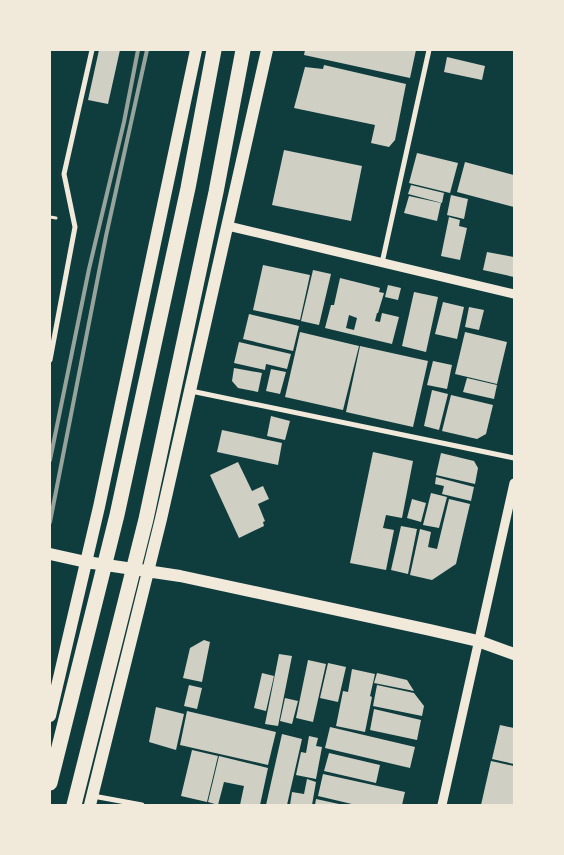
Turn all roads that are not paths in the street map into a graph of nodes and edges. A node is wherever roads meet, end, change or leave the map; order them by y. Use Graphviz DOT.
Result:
graph roads {
  1 [pos="92,50"];
  2 [pos="196,50"];
  3 [pos="214,50"];
  4 [pos="243,50"];
  5 [pos="252,50"];
  6 [pos="267,50"];
  7 [pos="429,50"];
  8 [pos="216,192"];
  9 [pos="228,226"];
  10 [pos="382,263"];
  11 [pos="514,294"];
  12 [pos="50,360"];
  13 [pos="191,391"];
  14 [pos="514,458"];
  15 [pos="514,483"];
  16 [pos="50,554"];
  17 [pos="86,562"];
  18 [pos="148,571"];
  19 [pos="478,641"];
  20 [pos="514,654"];
  21 [pos="50,716"];
  22 [pos="50,783"];
  23 [pos="92,800"];
  24 [pos="74,805"];
  25 [pos="142,805"];
  26 [pos="442,805"];
  1 -- 12 [label="street"];
  2 -- 17 [label="main road"];
  3 -- 22 [label="highway"];
  4 -- 8 [label="highway"];
  5 -- 8 [label="highway"];
  6 -- 9 [label="main road"];
  7 -- 10 [label="street"];
  8 -- 24 [label="highway"];
  9 -- 10 [label="street"];
  9 -- 13 [label="main road"];
  10 -- 11 [label="street"];
  13 -- 14 [label="street"];
  13 -- 18 [label="main road"];
  15 -- 19 [label="street"];
  16 -- 17 [label="main road"];
  17 -- 18 [label="main road"];
  17 -- 21 [label="main road"];
  18 -- 19 [label="main road"];
  18 -- 23 [label="main road"];
  19 -- 20 [label="main road"];
  19 -- 26 [label="street"];
  23 -- 25 [label="street"];
}
